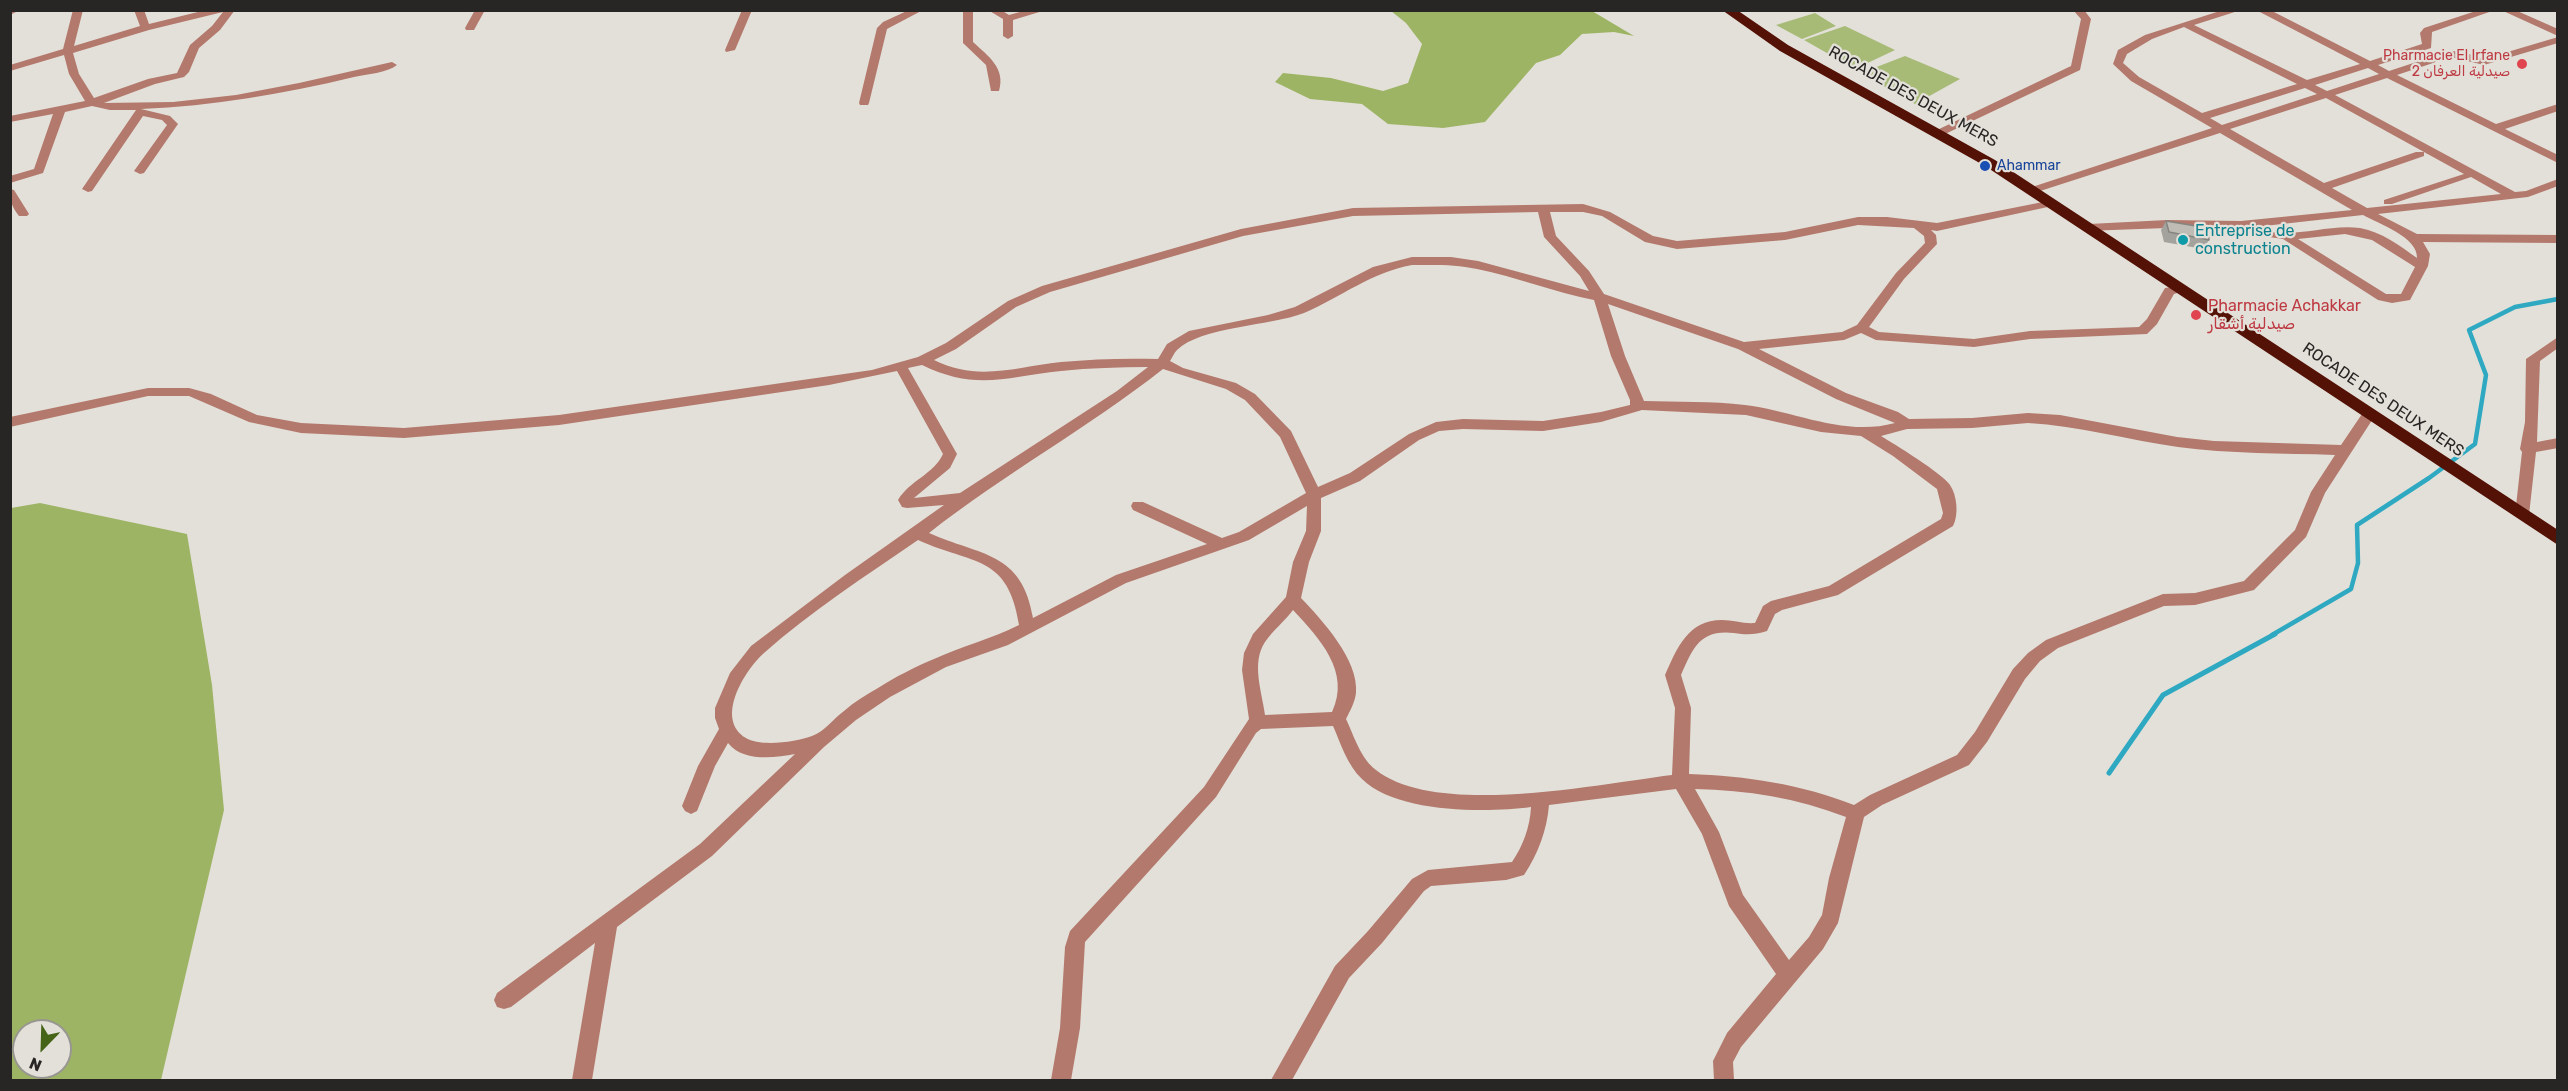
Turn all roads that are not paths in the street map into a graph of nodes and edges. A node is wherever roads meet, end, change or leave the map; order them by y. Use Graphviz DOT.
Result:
graph roads {
  1 [pos="15,10"];
  2 [pos="78,10"];
  3 [pos="139,10"];
  4 [pos="220,10"];
  5 [pos="230,10"];
  6 [pos="480,10"];
  7 [pos="747,10"];
  8 [pos="918,10"];
  9 [pos="993,10"];
  10 [pos="1041,10"];
  11 [pos="1728,10"];
  12 [pos="2078,10"];
  13 [pos="2236,10"];
  14 [pos="2490,10"];
  15 [pos="2506,10"];
  16 [pos="969,11"];
  17 [pos="10,12"];
  18 [pos="2268,12"];
  19 [pos="1008,18"];
  20 [pos="2180,25"];
  21 [pos="146,28"];
  22 [pos="470,28"];
  23 [pos="2558,33"];
  24 [pos="1008,36"];
  25 [pos="2558,40"];
  26 [pos="730,50"];
  27 [pos="68,51"];
  28 [pos="392,65"];
  29 [pos="2368,65"];
  30 [pos="10,68"];
  31 [pos="2388,74"];
  32 [pos="2297,85"];
  33 [pos="995,89"];
  34 [pos="2320,96"];
  35 [pos="864,103"];
  36 [pos="92,104"];
  37 [pos="2558,107"];
  38 [pos="60,110"];
  39 [pos="139,110"];
  40 [pos="2202,117"];
  41 [pos="10,119"];
  42 [pos="2496,128"];
  43 [pos="2222,129"];
  44 [pos="1939,133"];
  45 [pos="2420,154"];
  46 [pos="2558,160"];
  47 [pos="140,171"];
  48 [pos="2465,177"];
  49 [pos="10,180"];
  50 [pos="2558,182"];
  51 [pos="2325,187"];
  52 [pos="2544,188"];
  53 [pos="88,189"];
  54 [pos="2033,190"];
  55 [pos="10,192"];
  56 [pos="2508,196"];
  57 [pos="2558,197"];
  58 [pos="2053,203"];
  59 [pos="1543,208"];
  60 [pos="2379,209"];
  61 [pos="2365,212"];
  62 [pos="23,214"];
  63 [pos="2083,224"];
  64 [pos="2241,225"];
  65 [pos="1919,226"];
  66 [pos="2286,236"];
  67 [pos="2415,238"];
  68 [pos="2558,239"];
  69 [pos="2421,266"];
  70 [pos="2180,288"];
  71 [pos="1599,297"];
  72 [pos="1862,328"];
  73 [pos="2558,341"];
  74 [pos="1743,346"];
  75 [pos="923,360"];
  76 [pos="1162,363"];
  77 [pos="901,367"];
  78 [pos="1638,405"];
  79 [pos="2368,414"];
  80 [pos="10,422"];
  81 [pos="1907,424"];
  82 [pos="1864,432"];
  83 [pos="2558,443"];
  84 [pos="2528,449"];
  85 [pos="2345,450"];
  86 [pos="1314,495"];
  87 [pos="965,498"];
  88 [pos="1138,506"];
  89 [pos="2522,515"];
  90 [pos="918,534"];
  91 [pos="2558,539"];
  92 [pos="1223,545"];
  93 [pos="1293,600"];
  94 [pos="1027,629"];
  95 [pos="1338,719"];
  96 [pos="1257,722"];
  97 [pos="728,730"];
  98 [pos="818,742"];
  99 [pos="1681,781"];
  100 [pos="1540,801"];
  101 [pos="691,806"];
  102 [pos="1856,813"];
  103 [pos="608,924"];
  104 [pos="1788,975"];
  105 [pos="504,1000"];
  106 [pos="582,1080"];
  107 [pos="1061,1080"];
  108 [pos="1281,1080"];
  109 [pos="1724,1080"];
  1 -- 17 [label="street"];
  2 -- 27 [label="street"];
  3 -- 21 [label="street"];
  4 -- 21 [label="street"];
  5 -- 36 [label="street"];
  6 -- 22 [label="street"];
  7 -- 26 [label="street"];
  8 -- 35 [label="street"];
  9 -- 19 [label="street"];
  10 -- 19 [label="street"];
  11 -- 44 [label="highway, ROCADE DES DEUX MERS"];
  12 -- 44 [label="street"];
  13 -- 20 [label="street"];
  14 -- 29 [label="street"];
  15 -- 23 [label="street"];
  16 -- 33 [label="street"];
  18 -- 29 [label="street"];
  19 -- 24 [label="street"];
  20 -- 32 [label="street"];
  20 -- 40 [label="street"];
  21 -- 27 [label="street"];
  25 -- 31 [label="street"];
  27 -- 30 [label="street"];
  27 -- 36 [label="street"];
  28 -- 39 [label="street"];
  29 -- 31 [label="street"];
  29 -- 32 [label="street"];
  31 -- 34 [label="street"];
  31 -- 42 [label="street"];
  32 -- 34 [label="street"];
  32 -- 40 [label="street"];
  34 -- 43 [label="street"];
  34 -- 45 [label="street"];
  34 -- 56 [label="street"];
  36 -- 38 [label="street"];
  36 -- 39 [label="street"];
  37 -- 42 [label="street"];
  38 -- 41 [label="street"];
  38 -- 49 [label="street"];
  39 -- 47 [label="street"];
  39 -- 53 [label="street"];
  40 -- 43 [label="street"];
  42 -- 46 [label="street"];
  43 -- 51 [label="street"];
  43 -- 54 [label="street"];
  44 -- 54 [label="highway, ROCADE DES DEUX MERS"];
  45 -- 48 [label="street"];
  45 -- 51 [label="street"];
  48 -- 56 [label="street"];
  48 -- 60 [label="street"];
  50 -- 52 [label="street"];
  51 -- 61 [label="street"];
  52 -- 56 [label="street"];
  52 -- 57 [label="street"];
  54 -- 58 [label="highway, ROCADE DES DEUX MERS"];
  55 -- 62 [label="street"];
  56 -- 60 [label="street"];
  58 -- 63 [label="highway, ROCADE DES DEUX MERS"];
  58 -- 65 [label="street"];
  59 -- 65 [label="street"];
  59 -- 71 [label="street"];
  59 -- 75 [label="street"];
  60 -- 61 [label="street"];
  61 -- 64 [label="street"];
  61 -- 67 [label="street"];
  63 -- 64 [label="street"];
  63 -- 70 [label="highway, ROCADE DES DEUX MERS"];
  64 -- 66 [label="street"];
  65 -- 72 [label="street"];
  66 -- 69 [label="street"];
  66 -- 69 [label="street"];
  67 -- 68 [label="street"];
  67 -- 69 [label="street"];
  70 -- 72 [label="street"];
  70 -- 79 [label="highway, ROCADE DES DEUX MERS"];
  71 -- 74 [label="street"];
  71 -- 76 [label="street"];
  71 -- 78 [label="street"];
  72 -- 74 [label="street"];
  73 -- 84 [label="street"];
  74 -- 81 [label="street"];
  75 -- 76 [label="street"];
  75 -- 77 [label="street"];
  76 -- 86 [label="street"];
  76 -- 87 [label="street"];
  77 -- 80 [label="street"];
  77 -- 87 [label="street"];
  78 -- 82 [label="street"];
  78 -- 86 [label="street"];
  79 -- 85 [label="street"];
  79 -- 89 [label="highway, ROCADE DES DEUX MERS"];
  81 -- 82 [label="street"];
  81 -- 85 [label="street"];
  82 -- 99 [label="street"];
  83 -- 84 [label="street"];
  84 -- 89 [label="street"];
  85 -- 102 [label="street"];
  86 -- 92 [label="street"];
  86 -- 93 [label="street"];
  87 -- 90 [label="street"];
  88 -- 92 [label="street"];
  89 -- 91 [label="highway, ROCADE DES DEUX MERS"];
  90 -- 94 [label="street"];
  90 -- 97 [label="street"];
  92 -- 94 [label="street"];
  93 -- 95 [label="street"];
  93 -- 96 [label="street"];
  94 -- 98 [label="street"];
  95 -- 96 [label="street"];
  95 -- 100 [label="street"];
  96 -- 107 [label="street"];
  97 -- 98 [label="street"];
  97 -- 101 [label="street"];
  98 -- 103 [label="street"];
  99 -- 100 [label="street"];
  99 -- 102 [label="street"];
  99 -- 104 [label="street"];
  100 -- 108 [label="street"];
  102 -- 104 [label="street"];
  103 -- 105 [label="street"];
  103 -- 106 [label="street"];
  104 -- 109 [label="street"];
}
